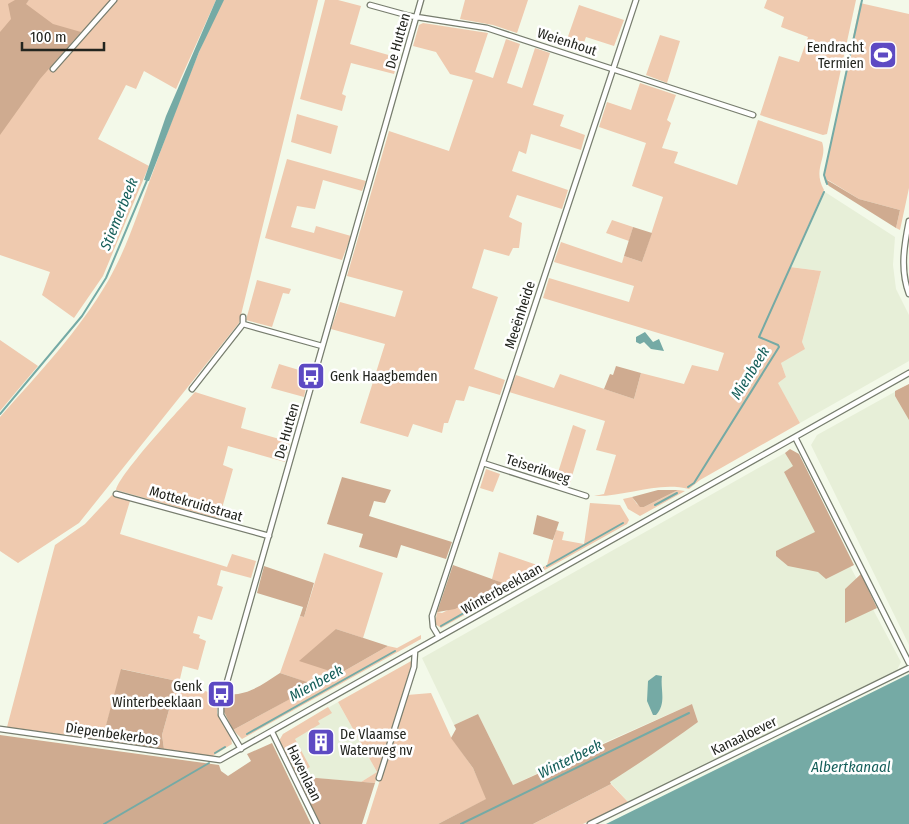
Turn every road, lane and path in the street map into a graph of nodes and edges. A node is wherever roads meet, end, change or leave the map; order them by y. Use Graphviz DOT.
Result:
graph roads {
  1 [pos="114,0"];
  2 [pos="421,0"];
  3 [pos="636,0"];
  4 [pos="370,5"];
  5 [pos="416,17"];
  6 [pos="53,69"];
  7 [pos="613,69"];
  8 [pos="754,115"];
  9 [pos="909,221"];
  10 [pos="909,294"];
  11 [pos="243,317"];
  12 [pos="243,324"];
  13 [pos="322,346"];
  14 [pos="909,373"];
  15 [pos="192,389"];
  16 [pos="795,438"];
  17 [pos="483,463"];
  18 [pos="116,494"];
  19 [pos="586,496"];
  20 [pos="269,536"];
  21 [pos="439,637"];
  22 [pos="415,651"];
  23 [pos="909,663"];
  24 [pos="909,668"];
  25 [pos="0,729"];
  26 [pos="272,732"];
  27 [pos="241,749"];
  28 [pos="220,760"];
  29 [pos="380,778"];
  30 [pos="317,824"];
  31 [pos="590,824"];
  1 -- 6 [label="street"];
  2 -- 5 [label="street, De Hutten"];
  3 -- 7 [label="street, Meeënheide"];
  4 -- 5 [label="street, Weienhout"];
  5 -- 7 [label="street, Weienhout"];
  5 -- 13 [label="street, De Hutten"];
  7 -- 8 [label="street, Weienhout"];
  7 -- 17 [label="street, Meeënheide"];
  9 -- 10 [label="street"];
  11 -- 12 [label="street"];
  12 -- 13 [label="street"];
  12 -- 15 [label="street"];
  13 -- 20 [label="street, De Hutten"];
  14 -- 16 [label="street, Winterbeeklaan"];
  16 -- 21 [label="street, Winterbeeklaan"];
  16 -- 23 [label="street"];
  17 -- 19 [label="street, Teiserikweg"];
  17 -- 21 [label="street, Meeënheide"];
  18 -- 20 [label="street, Mottekruidstraat"];
  20 -- 27 [label="street, De Hutten"];
  21 -- 22 [label="street, Winterbeeklaan"];
  22 -- 26 [label="street, Winterbeeklaan"];
  22 -- 29 [label="street"];
  24 -- 31 [label="street, Kanaaloever"];
  25 -- 28 [label="street, Diepenbekerbos"];
  26 -- 27 [label="street, Winterbeeklaan"];
  26 -- 30 [label="street, Havenlaan"];
  27 -- 28 [label="street, Winterbeeklaan"];
}
